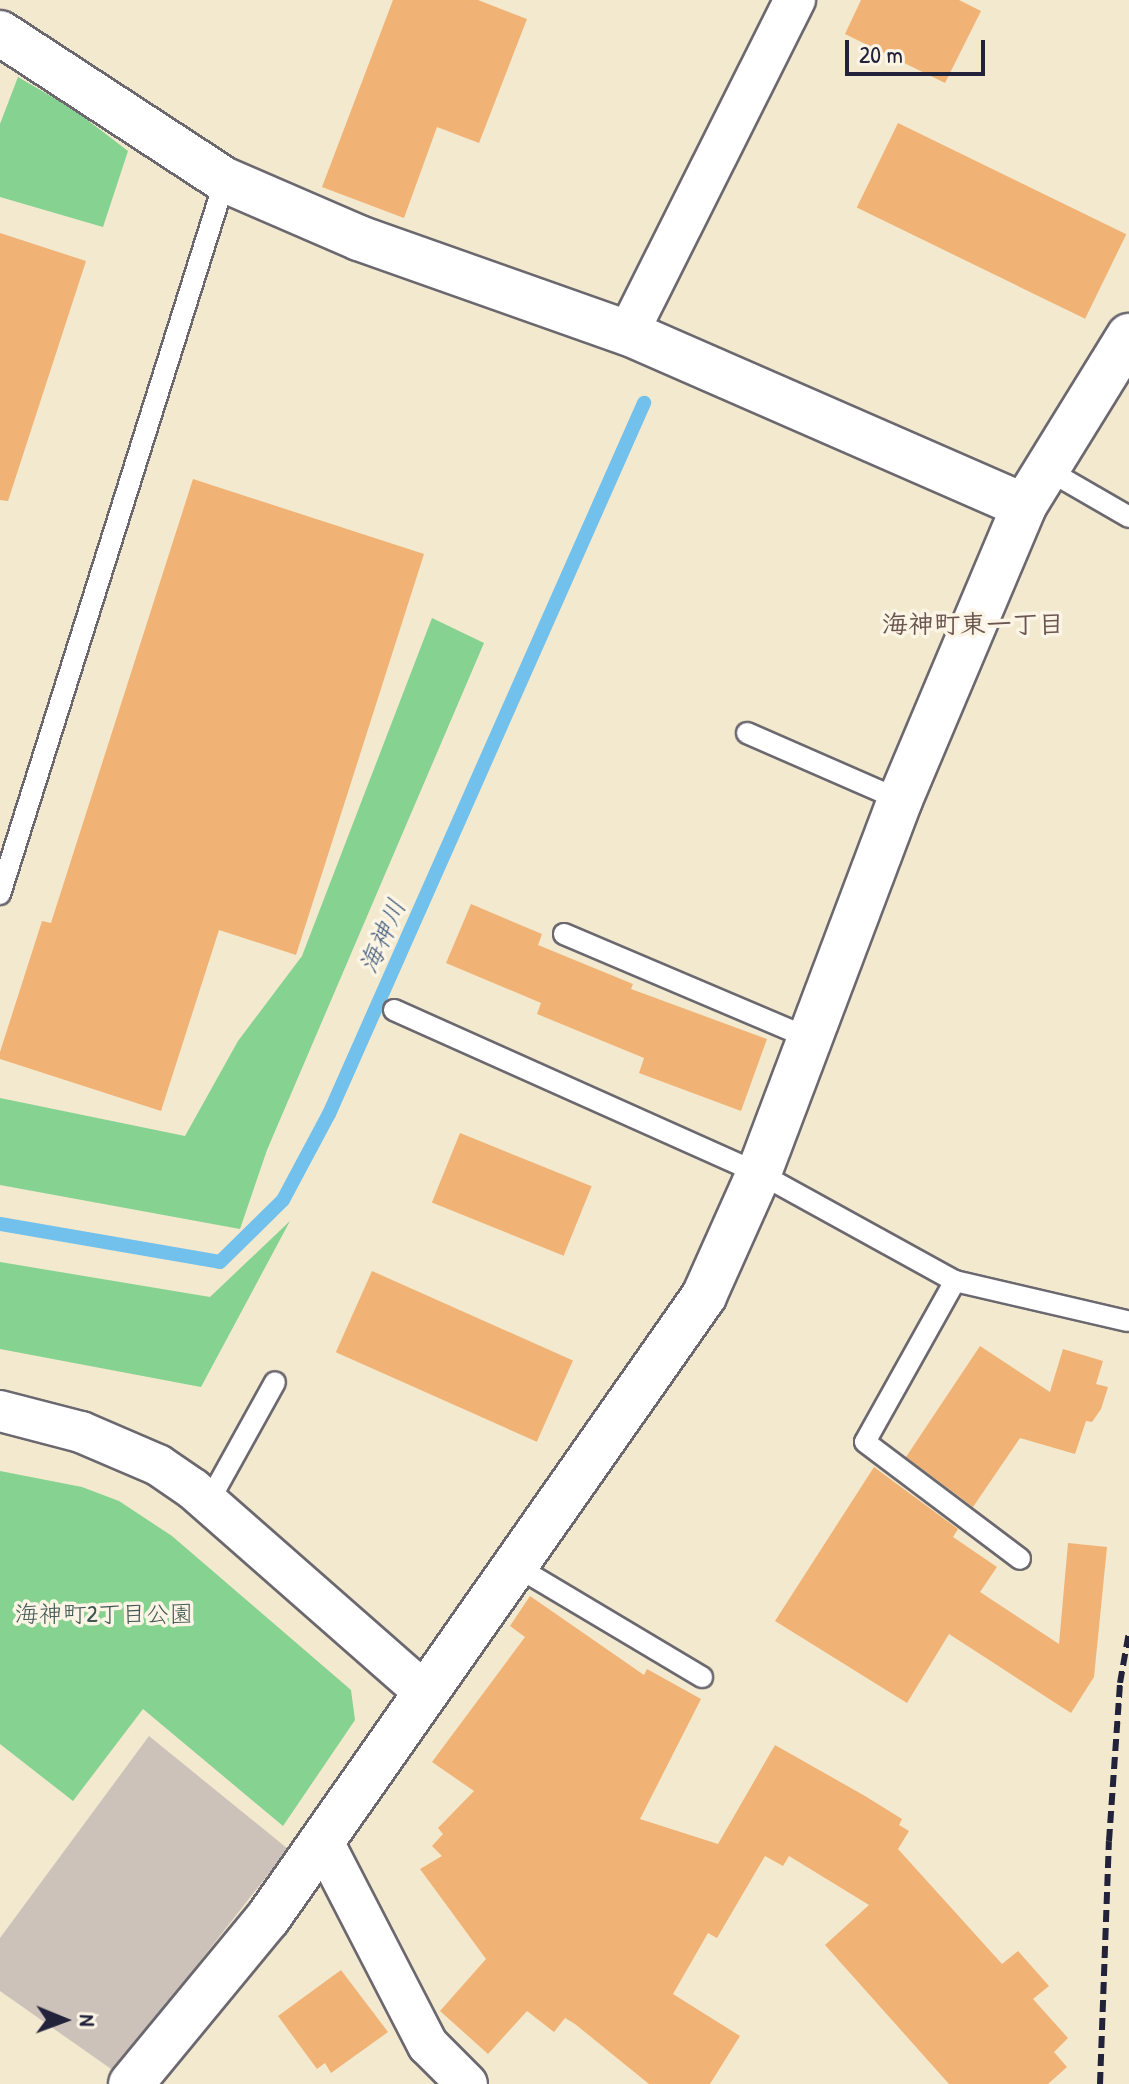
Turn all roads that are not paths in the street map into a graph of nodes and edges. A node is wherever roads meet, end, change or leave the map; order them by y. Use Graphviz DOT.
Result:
graph roads {
  1 [pos="795,0"];
  2 [pos="0,33"];
  3 [pos="225,180"];
  4 [pos="628,333"];
  5 [pos="1129,336"];
  6 [pos="1046,469"];
  7 [pos="1024,506"];
  8 [pos="1129,517"];
  9 [pos="747,733"];
  10 [pos="900,800"];
  11 [pos="0,894"];
  12 [pos="564,934"];
  13 [pos="394,1010"];
  14 [pos="809,1038"];
  15 [pos="759,1173"];
  16 [pos="955,1281"];
  17 [pos="1127,1321"];
  18 [pos="275,1382"];
  19 [pos="0,1411"];
  20 [pos="208,1503"];
  21 [pos="1020,1559"];
  22 [pos="514,1565"];
  23 [pos="702,1677"];
  24 [pos="426,1694"];
  25 [pos="322,1840"];
  26 [pos="131,2084"];
  27 [pos="467,2084"];
  1 -- 4 [label="street"];
  2 -- 3 [label="street"];
  3 -- 4 [label="street"];
  3 -- 11 [label="lane"];
  4 -- 7 [label="street"];
  5 -- 6 [label="street"];
  6 -- 7 [label="street"];
  6 -- 8 [label="lane"];
  7 -- 10 [label="street"];
  9 -- 10 [label="lane"];
  10 -- 14 [label="street"];
  12 -- 14 [label="lane"];
  13 -- 15 [label="lane"];
  14 -- 15 [label="street"];
  15 -- 16 [label="lane"];
  15 -- 22 [label="street"];
  16 -- 17 [label="lane"];
  16 -- 21 [label="lane"];
  18 -- 20 [label="lane"];
  19 -- 20 [label="street"];
  20 -- 24 [label="street"];
  22 -- 23 [label="lane"];
  22 -- 24 [label="street"];
  24 -- 25 [label="street"];
  25 -- 26 [label="street"];
  25 -- 27 [label="street"];
}
